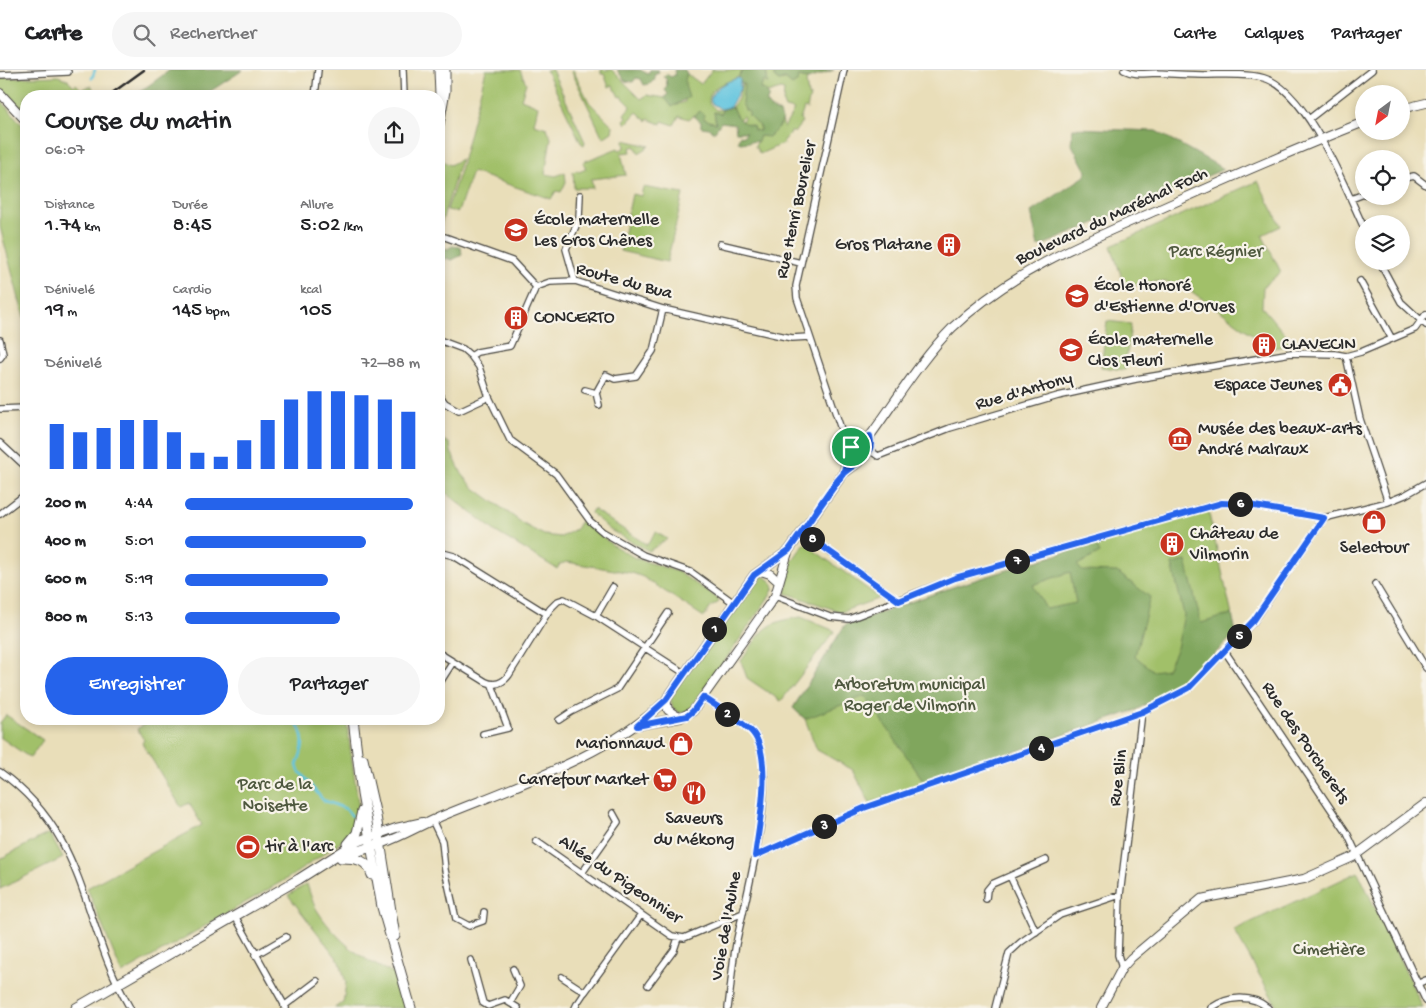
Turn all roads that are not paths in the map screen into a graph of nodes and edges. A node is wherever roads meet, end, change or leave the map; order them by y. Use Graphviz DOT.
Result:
graph roads {
  1 [pos="318,70"];
  2 [pos="403,70"];
  3 [pos="439,70"];
  4 [pos="446,70"];
  5 [pos="844,70"];
  6 [pos="1124,70"];
  7 [pos="1372,70"];
  8 [pos="68,72"];
  9 [pos="1202,73"];
  10 [pos="0,75"];
  11 [pos="316,90"];
  12 [pos="404,90"];
  13 [pos="440,90"];
  14 [pos="445,91"];
  15 [pos="0,93"];
  16 [pos="1426,103"];
  17 [pos="1410,107"];
  18 [pos="20,115"];
  19 [pos="1309,120"];
  20 [pos="1355,125"];
  21 [pos="1321,138"];
  22 [pos="1410,176"];
  23 [pos="1424,183"];
  24 [pos="580,196"];
  25 [pos="1355,197"];
  26 [pos="1351,199"];
  27 [pos="1358,215"];
  28 [pos="445,237"];
  29 [pos="720,244"];
  30 [pos="801,263"];
  31 [pos="1383,270"];
  32 [pos="575,281"];
  33 [pos="1360,282"];
  34 [pos="536,287"];
  35 [pos="663,309"];
  36 [pos="1426,314"];
  37 [pos="1424,323"];
  38 [pos="809,337"];
  39 [pos="1392,339"];
  40 [pos="0,340"];
  41 [pos="445,342"];
  42 [pos="471,356"];
  43 [pos="1346,356"];
  44 [pos="0,358"];
  45 [pos="585,390"];
  46 [pos="596,393"];
  47 [pos="489,397"];
  48 [pos="445,403"];
  49 [pos="599,405"];
  50 [pos="20,408"];
  51 [pos="0,409"];
  52 [pos="870,436"];
  53 [pos="0,443"];
  54 [pos="851,447"];
  55 [pos="869,451"];
  56 [pos="20,461"];
  57 [pos="843,474"];
  58 [pos="1426,483"];
  59 [pos="20,499"];
  60 [pos="1388,502"];
  61 [pos="0,514"];
  62 [pos="1324,518"];
  63 [pos="802,532"];
  64 [pos="789,550"];
  65 [pos="445,554"];
  66 [pos="761,571"];
  67 [pos="779,582"];
  68 [pos="1375,584"];
  69 [pos="613,587"];
  70 [pos="775,596"];
  71 [pos="899,601"];
  72 [pos="734,603"];
  73 [pos="668,613"];
  74 [pos="547,614"];
  75 [pos="596,616"];
  76 [pos="645,648"];
  77 [pos="1224,650"];
  78 [pos="445,657"];
  79 [pos="452,662"];
  80 [pos="1426,668"];
  81 [pos="684,673"];
  82 [pos="445,674"];
  83 [pos="492,685"];
  84 [pos="703,697"];
  85 [pos="666,700"];
  86 [pos="1142,712"];
  87 [pos="680,718"];
  88 [pos="559,720"];
  89 [pos="354,725"];
  90 [pos="354,725"];
  91 [pos="637,726"];
  92 [pos="483,734"];
  93 [pos="0,772"];
  94 [pos="362,794"];
  95 [pos="1426,803"];
  96 [pos="613,813"];
  97 [pos="432,820"];
  98 [pos="379,834"];
  99 [pos="370,837"];
  100 [pos="536,841"];
  101 [pos="381,844"];
  102 [pos="371,846"];
  103 [pos="1357,854"];
  104 [pos="338,856"];
  105 [pos="755,856"];
  106 [pos="1046,860"];
  107 [pos="582,874"];
  108 [pos="1010,876"];
  109 [pos="1120,895"];
  110 [pos="986,899"];
  111 [pos="382,907"];
  112 [pos="484,912"];
  113 [pos="743,913"];
  114 [pos="641,915"];
  115 [pos="235,916"];
  116 [pos="1036,932"];
  117 [pos="286,937"];
  118 [pos="678,938"];
  119 [pos="397,954"];
  120 [pos="255,955"];
  121 [pos="471,960"];
  122 [pos="1122,968"];
  123 [pos="513,969"];
  124 [pos="562,976"];
  125 [pos="1426,980"];
  126 [pos="317,981"];
  127 [pos="1417,984"];
  128 [pos="118,985"];
  129 [pos="648,985"];
  130 [pos="585,992"];
  131 [pos="1426,1001"];
  132 [pos="510,1003"];
  133 [pos="576,1006"];
  134 [pos="285,1007"];
  135 [pos="76,1008"];
  136 [pos="130,1008"];
  137 [pos="412,1008"];
  138 [pos="518,1008"];
  139 [pos="728,1008"];
  140 [pos="995,1008"];
  141 [pos="1101,1008"];
  142 [pos="1211,1008"];
  143 [pos="1268,1008"];
  1 -- 11 [label="street"];
  2 -- 12 [label="street"];
  3 -- 13 [label="main road"];
  4 -- 14 [label="main road"];
  5 -- 30 [label="street, Rue Henri Bourelier"];
  6 -- 9 [label="street"];
  7 -- 19 [label="street"];
  8 -- 10 [label="street"];
  9 -- 19 [label="street"];
  15 -- 18 [label="street"];
  16 -- 17 [label="street"];
  19 -- 21 [label="street"];
  20 -- 21 [label="street, Boulevard du Maréchal Foch"];
  21 -- 26 [label="street"];
  21 -- 52 [label="street, Boulevard du Maréchal Foch"];
  22 -- 23 [label="street"];
  24 -- 32 [label="street"];
  25 -- 26 [label="street"];
  26 -- 27 [label="street"];
  28 -- 34 [label="street"];
  29 -- 30 [label="street"];
  30 -- 38 [label="street, Rue Henri Bourelier"];
  31 -- 37 [label="street"];
  32 -- 34 [label="street, Route du Bua"];
  32 -- 35 [label="street, Route du Bua"];
  33 -- 39 [label="street"];
  34 -- 42 [label="street"];
  35 -- 38 [label="street, Route du Bua"];
  35 -- 46 [label="street"];
  36 -- 37 [label="street"];
  37 -- 39 [label="street, Rue d'Antony"];
  38 -- 54 [label="street, Rue Henri Bourelier"];
  39 -- 43 [label="street, Rue d'Antony"];
  40 -- 44 [label="street"];
  41 -- 42 [label="street"];
  42 -- 47 [label="street"];
  43 -- 55 [label="street, Rue d'Antony"];
  43 -- 60 [label="street"];
  45 -- 46 [label="street"];
  46 -- 49 [label="street"];
  47 -- 48 [label="street"];
  47 -- 72 [label="street"];
  50 -- 51 [label="street"];
  52 -- 54 [label="street"];
  52 -- 55 [label="street"];
  53 -- 56 [label="street"];
  54 -- 55 [label="street"];
  54 -- 57 [label="street"];
  55 -- 57 [label="street"];
  57 -- 63 [label="street"];
  58 -- 60 [label="street"];
  59 -- 61 [label="street"];
  60 -- 62 [label="street"];
  62 -- 71 [label="street"];
  62 -- 77 [label="street"];
  63 -- 64 [label="street"];
  63 -- 71 [label="street"];
  64 -- 66 [label="street"];
  64 -- 67 [label="street"];
  65 -- 74 [label="street"];
  66 -- 67 [label="street"];
  66 -- 72 [label="street"];
  67 -- 70 [label="street"];
  68 -- 80 [label="street"];
  69 -- 75 [label="street"];
  70 -- 71 [label="street"];
  70 -- 84 [label="street"];
  72 -- 81 [label="street"];
  73 -- 76 [label="street"];
  74 -- 75 [label="street"];
  74 -- 83 [label="street"];
  75 -- 76 [label="street"];
  76 -- 81 [label="street"];
  76 -- 88 [label="street"];
  77 -- 86 [label="street"];
  77 -- 103 [label="street, Rue des Porcherets"];
  78 -- 79 [label="street"];
  79 -- 82 [label="street"];
  79 -- 83 [label="street"];
  81 -- 85 [label="street"];
  83 -- 92 [label="street"];
  84 -- 87 [label="street"];
  84 -- 105 [label="street, Voie de l'Aulne"];
  85 -- 87 [label="street"];
  85 -- 91 [label="street"];
  86 -- 105 [label="street"];
  86 -- 109 [label="street, Rue Blin"];
  87 -- 91 [label="street"];
  89 -- 94 [label="main road"];
  90 -- 98 [label="main road"];
  91 -- 97 [label="street"];
  93 -- 128 [label="street"];
  94 -- 99 [label="main road"];
  94 -- 104 [label="main road"];
  95 -- 103 [label="street"];
  96 -- 107 [label="street"];
  97 -- 98 [label="street"];
  97 -- 101 [label="street"];
  97 -- 112 [label="street"];
  98 -- 99 [label="street"];
  98 -- 101 [label="main road"];
  99 -- 102 [label="main road"];
  99 -- 104 [label="main road"];
  100 -- 107 [label="street, Allée du Pigeonnier"];
  101 -- 102 [label="main road"];
  101 -- 119 [label="main road"];
  102 -- 104 [label="main road"];
  102 -- 111 [label="main road"];
  103 -- 122 [label="street"];
  103 -- 127 [label="street, Rue des Porcherets"];
  104 -- 111 [label="main road"];
  104 -- 115 [label="main road"];
  105 -- 113 [label="street, Voie de l'Aulne"];
  106 -- 108 [label="street"];
  107 -- 114 [label="street, Allée du Pigeonnier"];
  108 -- 110 [label="street"];
  108 -- 116 [label="street"];
  109 -- 116 [label="street"];
  109 -- 122 [label="street, Rue Blin"];
  111 -- 119 [label="main road"];
  113 -- 118 [label="street, Allée du Pigeonnier"];
  113 -- 139 [label="street, Voie de l'Aulne"];
  114 -- 118 [label="street, Allée du Pigeonnier"];
  114 -- 130 [label="street"];
  115 -- 120 [label="street"];
  115 -- 128 [label="main road"];
  116 -- 140 [label="street"];
  117 -- 120 [label="street"];
  118 -- 129 [label="street"];
  119 -- 137 [label="main road"];
  120 -- 134 [label="street"];
  121 -- 132 [label="street"];
  122 -- 141 [label="street"];
  123 -- 132 [label="street"];
  124 -- 130 [label="street"];
  125 -- 127 [label="street"];
  126 -- 134 [label="street"];
  127 -- 131 [label="street, Rue des Porcherets"];
  128 -- 135 [label="main road"];
  128 -- 136 [label="street"];
  130 -- 133 [label="street"];
  132 -- 138 [label="street"];
  142 -- 143 [label="street"];
}
